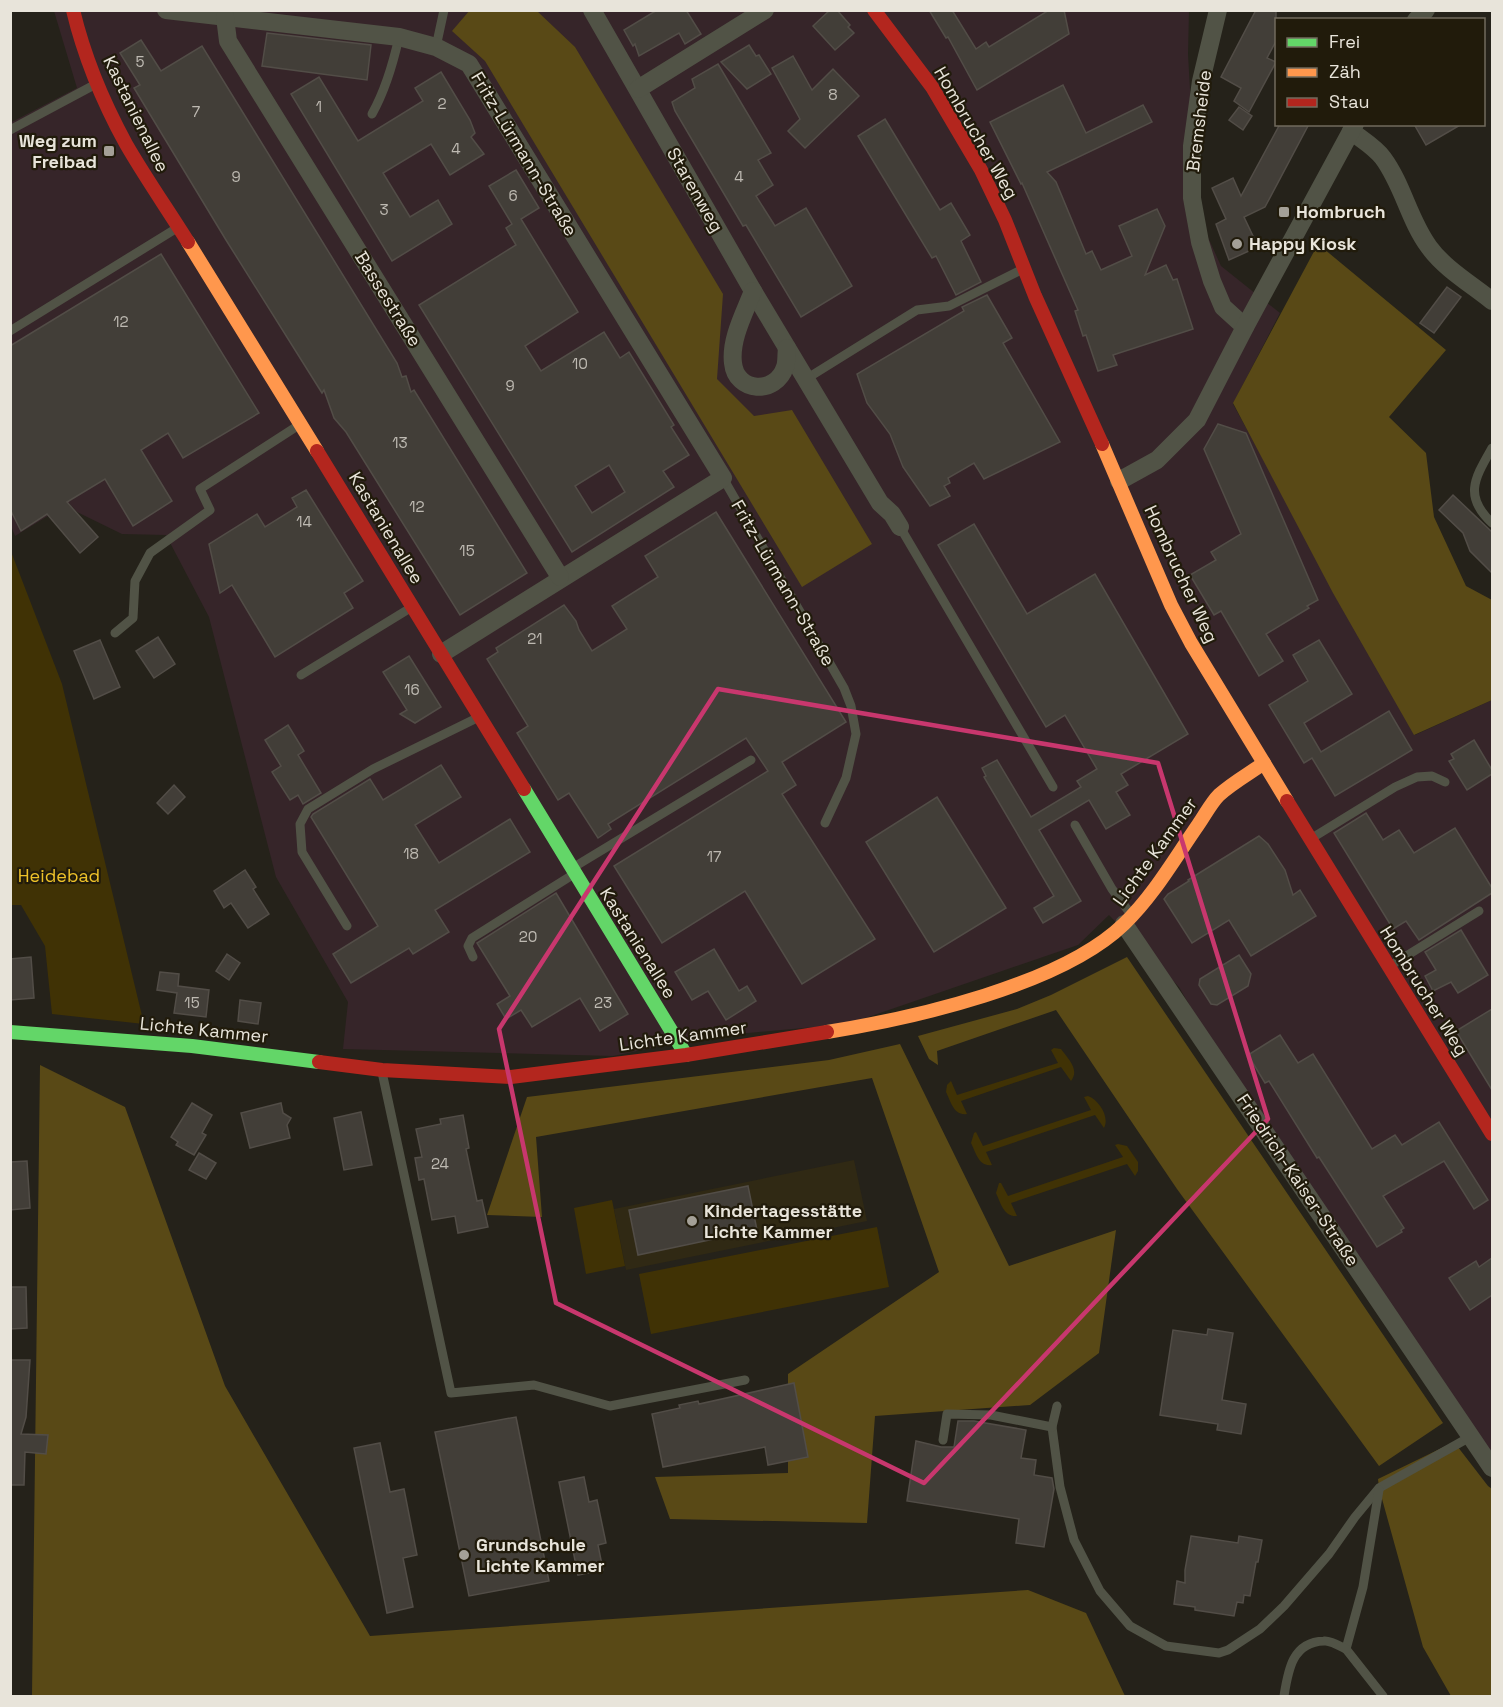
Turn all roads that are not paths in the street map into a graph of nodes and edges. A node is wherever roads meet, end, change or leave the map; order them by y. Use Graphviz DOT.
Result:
graph roads {
  1 [pos="73,10"];
  2 [pos="166,10"];
  3 [pos="444,10"];
  4 [pos="592,10"];
  5 [pos="765,10"];
  6 [pos="874,10"];
  7 [pos="1218,10"];
  8 [pos="225,16"];
  9 [pos="399,37"];
  10 [pos="436,47"];
  11 [pos="98,83"];
  12 [pos="638,89"];
  13 [pos="372,114"];
  14 [pos="1353,128"];
  15 [pos="10,130"];
  16 [pos="177,228"];
  17 [pos="1025,267"];
  18 [pos="753,291"];
  19 [pos="1492,301"];
  20 [pos="1245,327"];
  21 [pos="10,331"];
  22 [pos="787,348"];
  23 [pos="806,379"];
  24 [pos="301,424"];
  25 [pos="1492,448"];
  26 [pos="723,477"];
  27 [pos="1119,481"];
  28 [pos="1492,523"];
  29 [pos="900,526"];
  30 [pos="560,577"];
  31 [pos="412,606"];
  32 [pos="115,633"];
  33 [pos="441,654"];
  34 [pos="301,675"];
  35 [pos="479,717"];
  36 [pos="751,760"];
  37 [pos="1264,763"];
  38 [pos="1444,782"];
  39 [pos="1053,787"];
  40 [pos="825,823"];
  41 [pos="1075,825"];
  42 [pos="1310,839"];
  43 [pos="573,871"];
  44 [pos="1479,911"];
  45 [pos="1128,919"];
  46 [pos="348,926"];
  47 [pos="473,957"];
  48 [pos="1388,968"];
  49 [pos="10,1032"];
  50 [pos="686,1056"];
  51 [pos="382,1070"];
  52 [pos="1492,1134"];
  53 [pos="745,1380"];
  54 [pos="1057,1406"];
  55 [pos="1052,1427"];
  56 [pos="1470,1437"];
  57 [pos="942,1440"];
  58 [pos="1492,1468"];
  59 [pos="1379,1488"];
  60 [pos="1346,1649"];
  61 [pos="1284,1696"];
  62 [pos="1383,1696"];
  1 -- 11 [label="street, Kastanienallee"];
  2 -- 8 [label="street, Fritz-Lürmann-Straße"];
  3 -- 10 [label="lane"];
  4 -- 12 [label="street, Starenweg"];
  5 -- 12 [label="street"];
  6 -- 17 [label="street, Hombrucher Weg"];
  7 -- 20 [label="street, Bremsheide"];
  8 -- 9 [label="street, Fritz-Lürmann-Straße"];
  8 -- 30 [label="street, Bassestraße"];
  9 -- 10 [label="street, Fritz-Lürmann-Straße"];
  9 -- 13 [label="lane"];
  10 -- 26 [label="street, Fritz-Lürmann-Straße"];
  11 -- 15 [label="lane"];
  11 -- 16 [label="street, Kastanienallee"];
  12 -- 18 [label="street, Starenweg"];
  14 -- 19 [label="street"];
  14 -- 20 [label="street"];
  16 -- 21 [label="lane"];
  16 -- 24 [label="street, Kastanienallee"];
  17 -- 23 [label="lane"];
  17 -- 27 [label="street, Hombrucher Weg"];
  18 -- 22 [label="street, Starenweg"];
  18 -- 22 [label="street"];
  20 -- 27 [label="street"];
  22 -- 23 [label="street, Starenweg"];
  23 -- 29 [label="street, Starenweg"];
  24 -- 31 [label="street, Kastanienallee"];
  24 -- 32 [label="lane"];
  25 -- 28 [label="lane"];
  26 -- 30 [label="street"];
  26 -- 40 [label="lane, Fritz-Lürmann-Straße"];
  27 -- 37 [label="street, Hombrucher Weg"];
  29 -- 39 [label="lane"];
  30 -- 33 [label="street"];
  31 -- 33 [label="street, Kastanienallee"];
  31 -- 34 [label="lane"];
  33 -- 35 [label="street, Kastanienallee"];
  35 -- 43 [label="street, Kastanienallee"];
  35 -- 46 [label="lane"];
  36 -- 43 [label="lane"];
  37 -- 42 [label="street, Hombrucher Weg"];
  37 -- 45 [label="street, Lichte Kammer"];
  38 -- 42 [label="lane"];
  41 -- 45 [label="lane"];
  42 -- 48 [label="street, Hombrucher Weg"];
  43 -- 47 [label="lane"];
  43 -- 50 [label="street, Kastanienallee"];
  44 -- 48 [label="lane"];
  45 -- 50 [label="street, Lichte Kammer"];
  45 -- 56 [label="street, Friedrich-Kaiser-Straße"];
  48 -- 52 [label="street, Hombrucher Weg"];
  49 -- 51 [label="street, Lichte Kammer"];
  50 -- 51 [label="street, Lichte Kammer"];
  51 -- 53 [label="lane"];
  54 -- 55 [label="lane"];
  55 -- 57 [label="lane"];
  55 -- 59 [label="lane"];
  56 -- 58 [label="street, Friedrich-Kaiser-Straße"];
  56 -- 59 [label="lane"];
  59 -- 60 [label="lane"];
  60 -- 61 [label="lane"];
  60 -- 62 [label="lane"];
}
